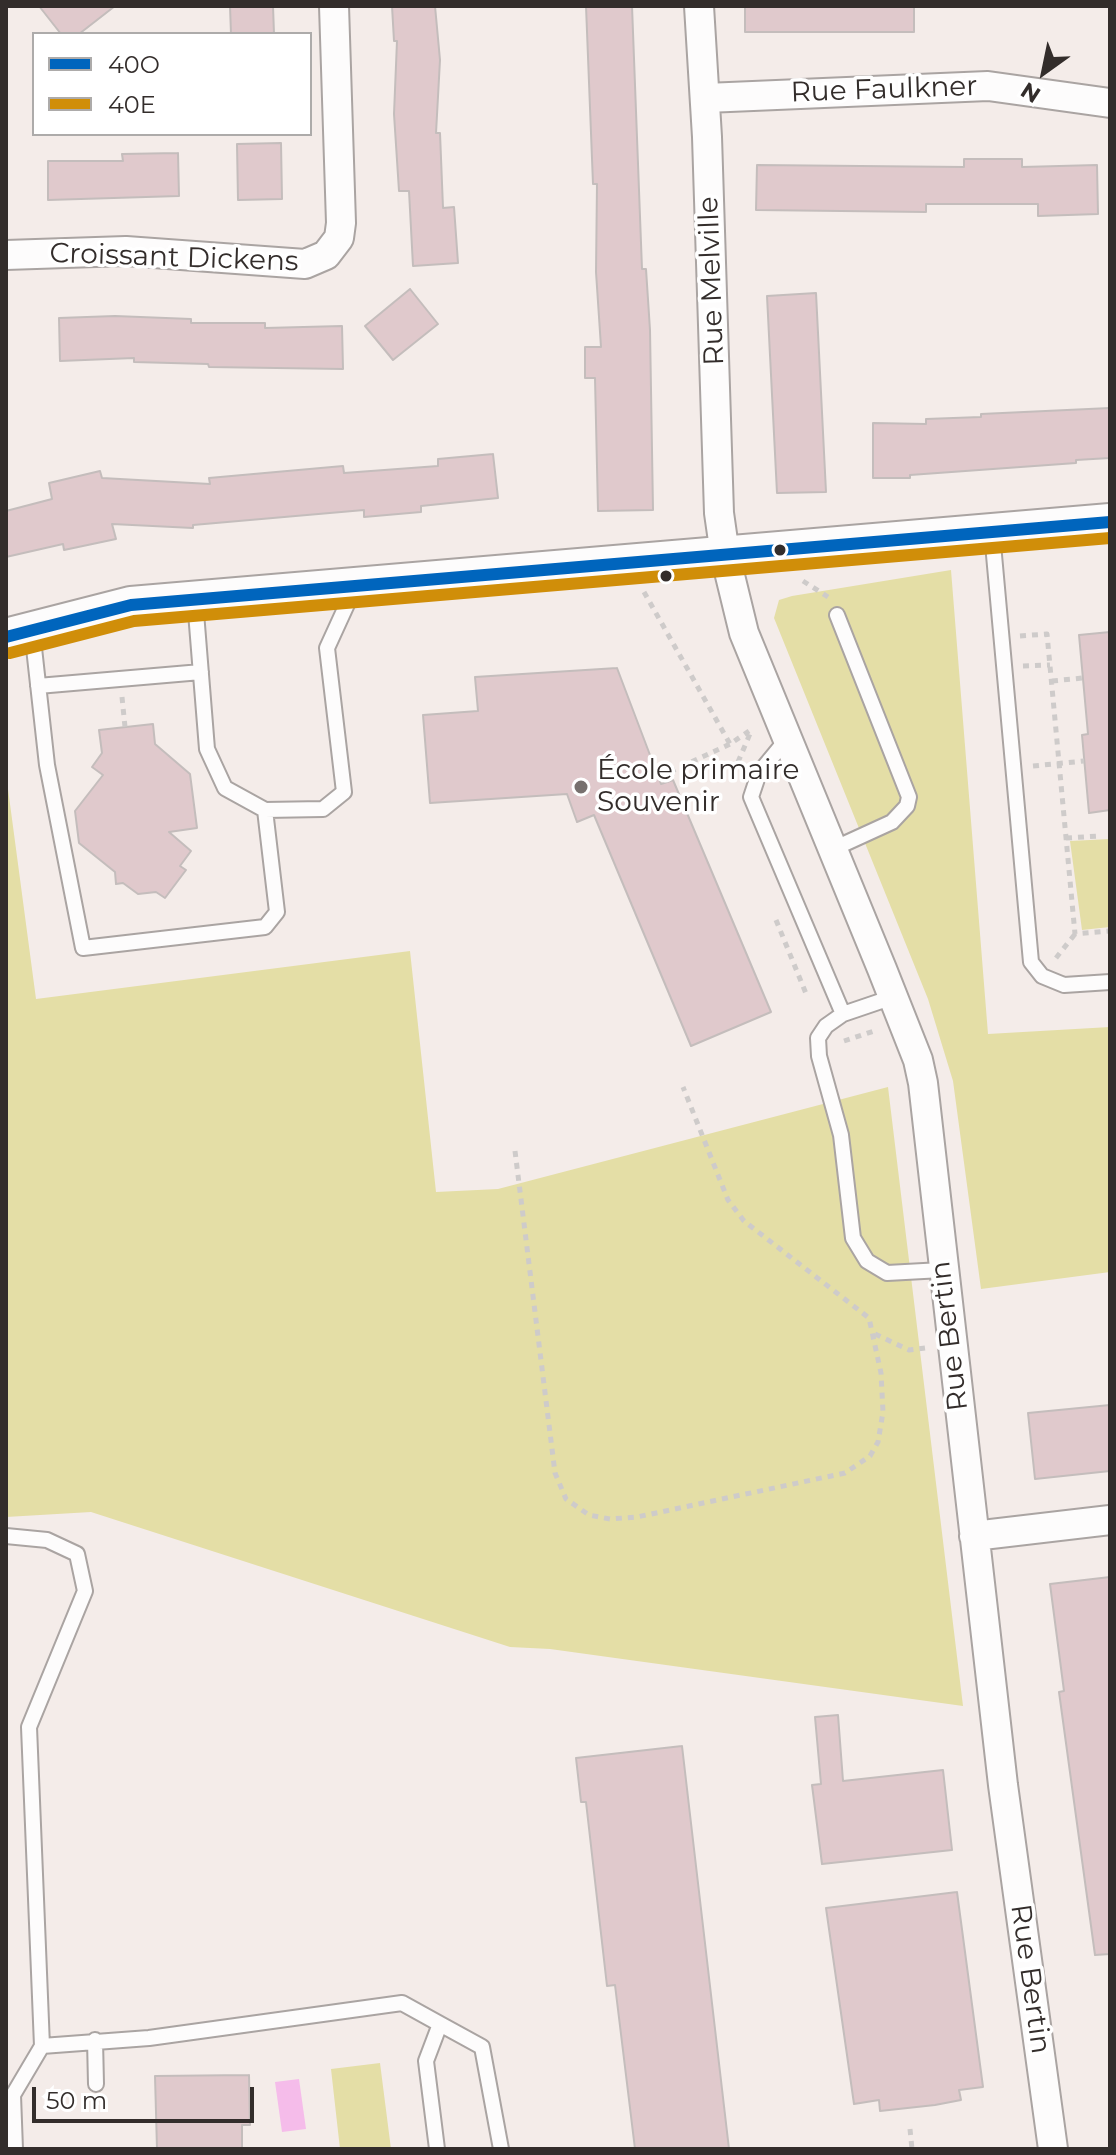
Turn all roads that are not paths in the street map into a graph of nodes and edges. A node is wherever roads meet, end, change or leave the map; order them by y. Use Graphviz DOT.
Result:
graph roads {
  1 [pos="334,6"];
  2 [pos="699,6"];
  3 [pos="706,98"];
  4 [pos="1110,103"];
  5 [pos="6,255"];
  6 [pos="1110,522"];
  7 [pos="992,533"];
  8 [pos="725,555"];
  9 [pos="356,585"];
  10 [pos="195,599"];
  11 [pos="834,610"];
  12 [pos="19,633"];
  13 [pos="201,672"];
  14 [pos="38,686"];
  15 [pos="787,739"];
  16 [pos="265,810"];
  17 [pos="833,849"];
  18 [pos="1110,982"];
  19 [pos="893,997"];
  20 [pos="843,1014"];
  21 [pos="942,1270"];
  22 [pos="1110,1520"];
  23 [pos="6,1536"];
  24 [pos="974,1536"];
  25 [pos="440,2024"];
  26 [pos="95,2040"];
  27 [pos="42,2046"];
  28 [pos="96,2084"];
  29 [pos="15,2149"];
  30 [pos="437,2149"];
  31 [pos="501,2149"];
  32 [pos="1053,2149"];
  1 -- 5 [label="street, Croissant Dickens"];
  2 -- 3 [label="street, Rue Melville"];
  3 -- 4 [label="street, Rue Faulkner"];
  3 -- 8 [label="street, Rue Melville"];
  6 -- 7 [label="street"];
  7 -- 8 [label="street"];
  7 -- 18 [label="lane"];
  8 -- 9 [label="street"];
  8 -- 15 [label="street, Rue Bertin"];
  9 -- 10 [label="street"];
  9 -- 16 [label="lane"];
  10 -- 12 [label="street"];
  10 -- 13 [label="lane"];
  11 -- 17 [label="lane"];
  12 -- 14 [label="lane"];
  13 -- 14 [label="lane"];
  13 -- 16 [label="lane"];
  14 -- 16 [label="lane"];
  15 -- 17 [label="street, Rue Bertin"];
  15 -- 20 [label="lane"];
  17 -- 19 [label="street, Rue Bertin"];
  19 -- 20 [label="lane"];
  19 -- 21 [label="street, Rue Bertin"];
  20 -- 21 [label="lane"];
  21 -- 24 [label="street, Rue Bertin"];
  22 -- 24 [label="street"];
  23 -- 27 [label="lane"];
  24 -- 32 [label="street, Rue Bertin"];
  25 -- 26 [label="lane"];
  25 -- 30 [label="lane"];
  25 -- 31 [label="lane"];
  26 -- 27 [label="lane"];
  26 -- 28 [label="lane"];
  27 -- 29 [label="lane"];
}
